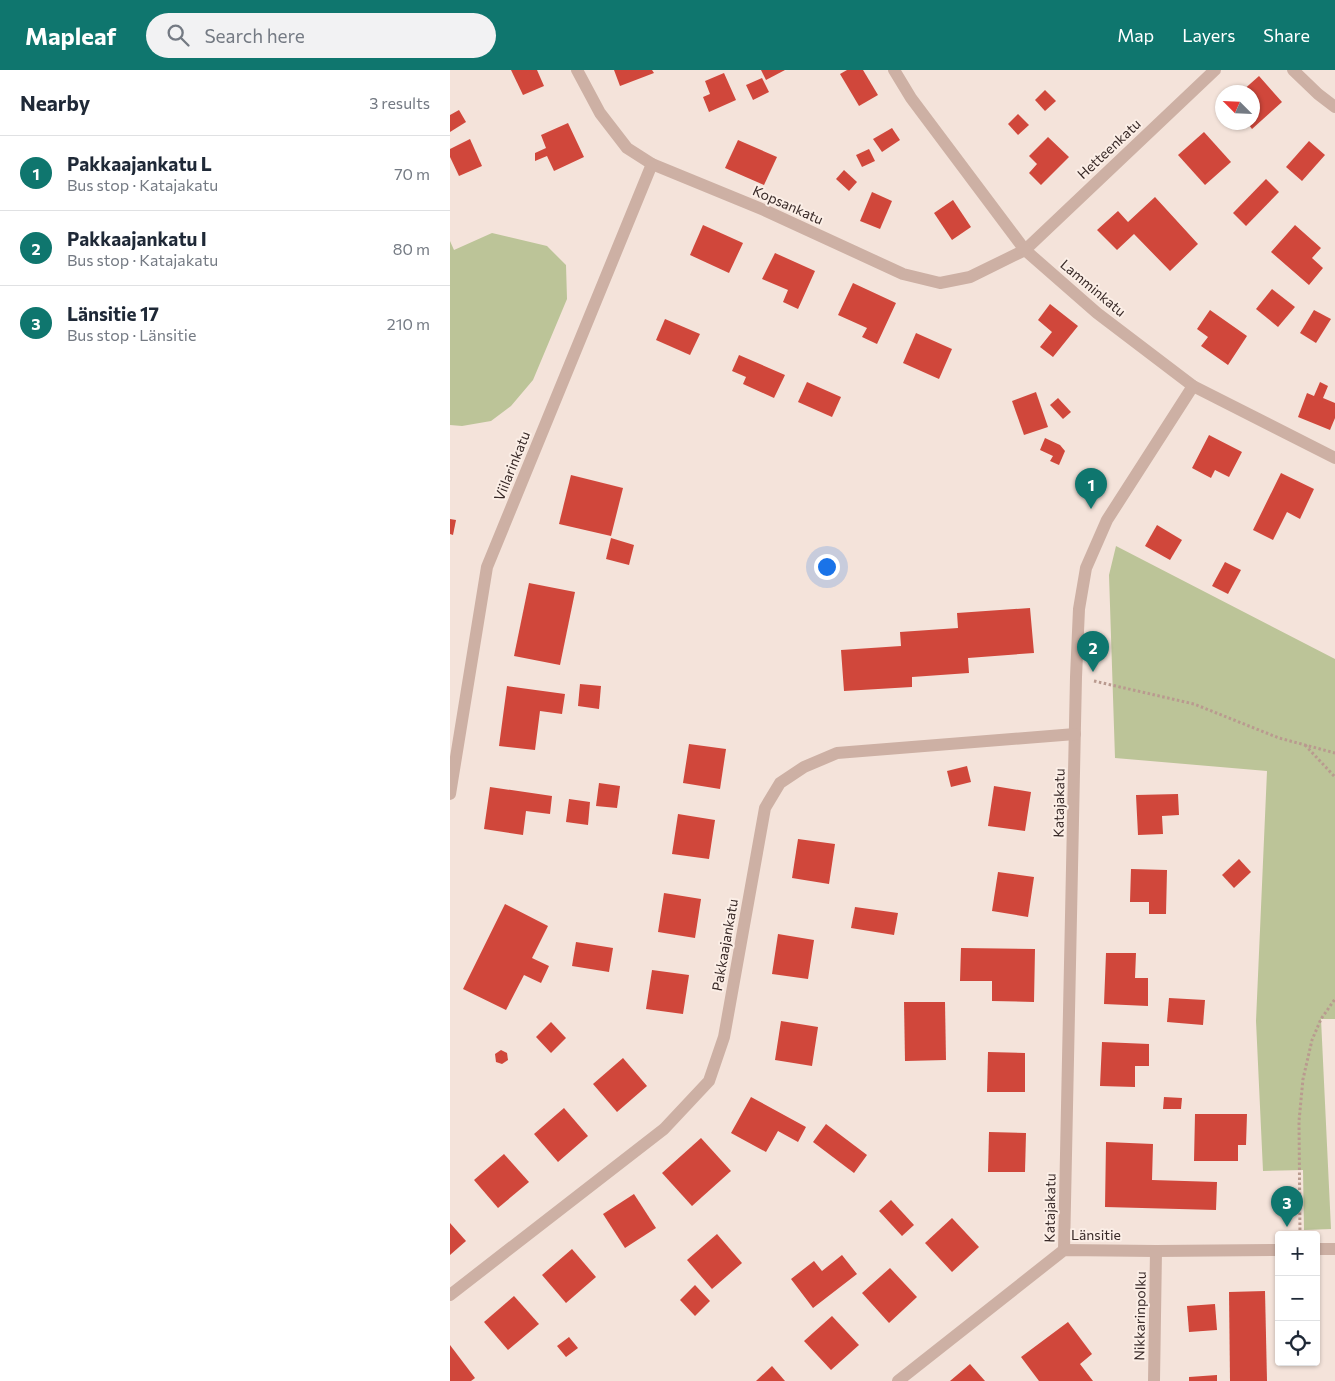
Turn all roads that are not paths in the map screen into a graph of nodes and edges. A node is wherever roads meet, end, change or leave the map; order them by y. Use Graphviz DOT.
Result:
graph roads {
  1 [pos="577,70"];
  2 [pos="894,70"];
  3 [pos="1215,70"];
  4 [pos="1294,70"];
  5 [pos="1335,106"];
  6 [pos="652,164"];
  7 [pos="1024,250"];
  8 [pos="1193,386"];
  9 [pos="1335,458"];
  10 [pos="1075,734"];
  11 [pos="450,794"];
  12 [pos="1320,1249"];
  13 [pos="1335,1249"];
  14 [pos="1064,1250"];
  15 [pos="1275,1250"];
  16 [pos="1156,1251"];
  17 [pos="450,1295"];
  18 [pos="898,1381"];
  19 [pos="1154,1381"];
  1 -- 6 [label="street, Kopsankatu"];
  2 -- 7 [label="street, Lamminkatu"];
  3 -- 7 [label="street, Hetteenkatu"];
  4 -- 5 [label="street"];
  6 -- 7 [label="street, Kopsankatu"];
  6 -- 11 [label="street, Viilarinkatu"];
  7 -- 8 [label="street, Lamminkatu"];
  8 -- 9 [label="street, Lamminkatu"];
  8 -- 10 [label="street, Katajakatu"];
  10 -- 14 [label="street, Katajakatu"];
  10 -- 17 [label="street, Pakkaajankatu"];
  12 -- 13 [label="street"];
  14 -- 16 [label="street, Länsitie"];
  14 -- 18 [label="street, Länsitie"];
  15 -- 16 [label="street, Länsitie"];
  16 -- 19 [label="street, Nikkarinpolku"];
}
